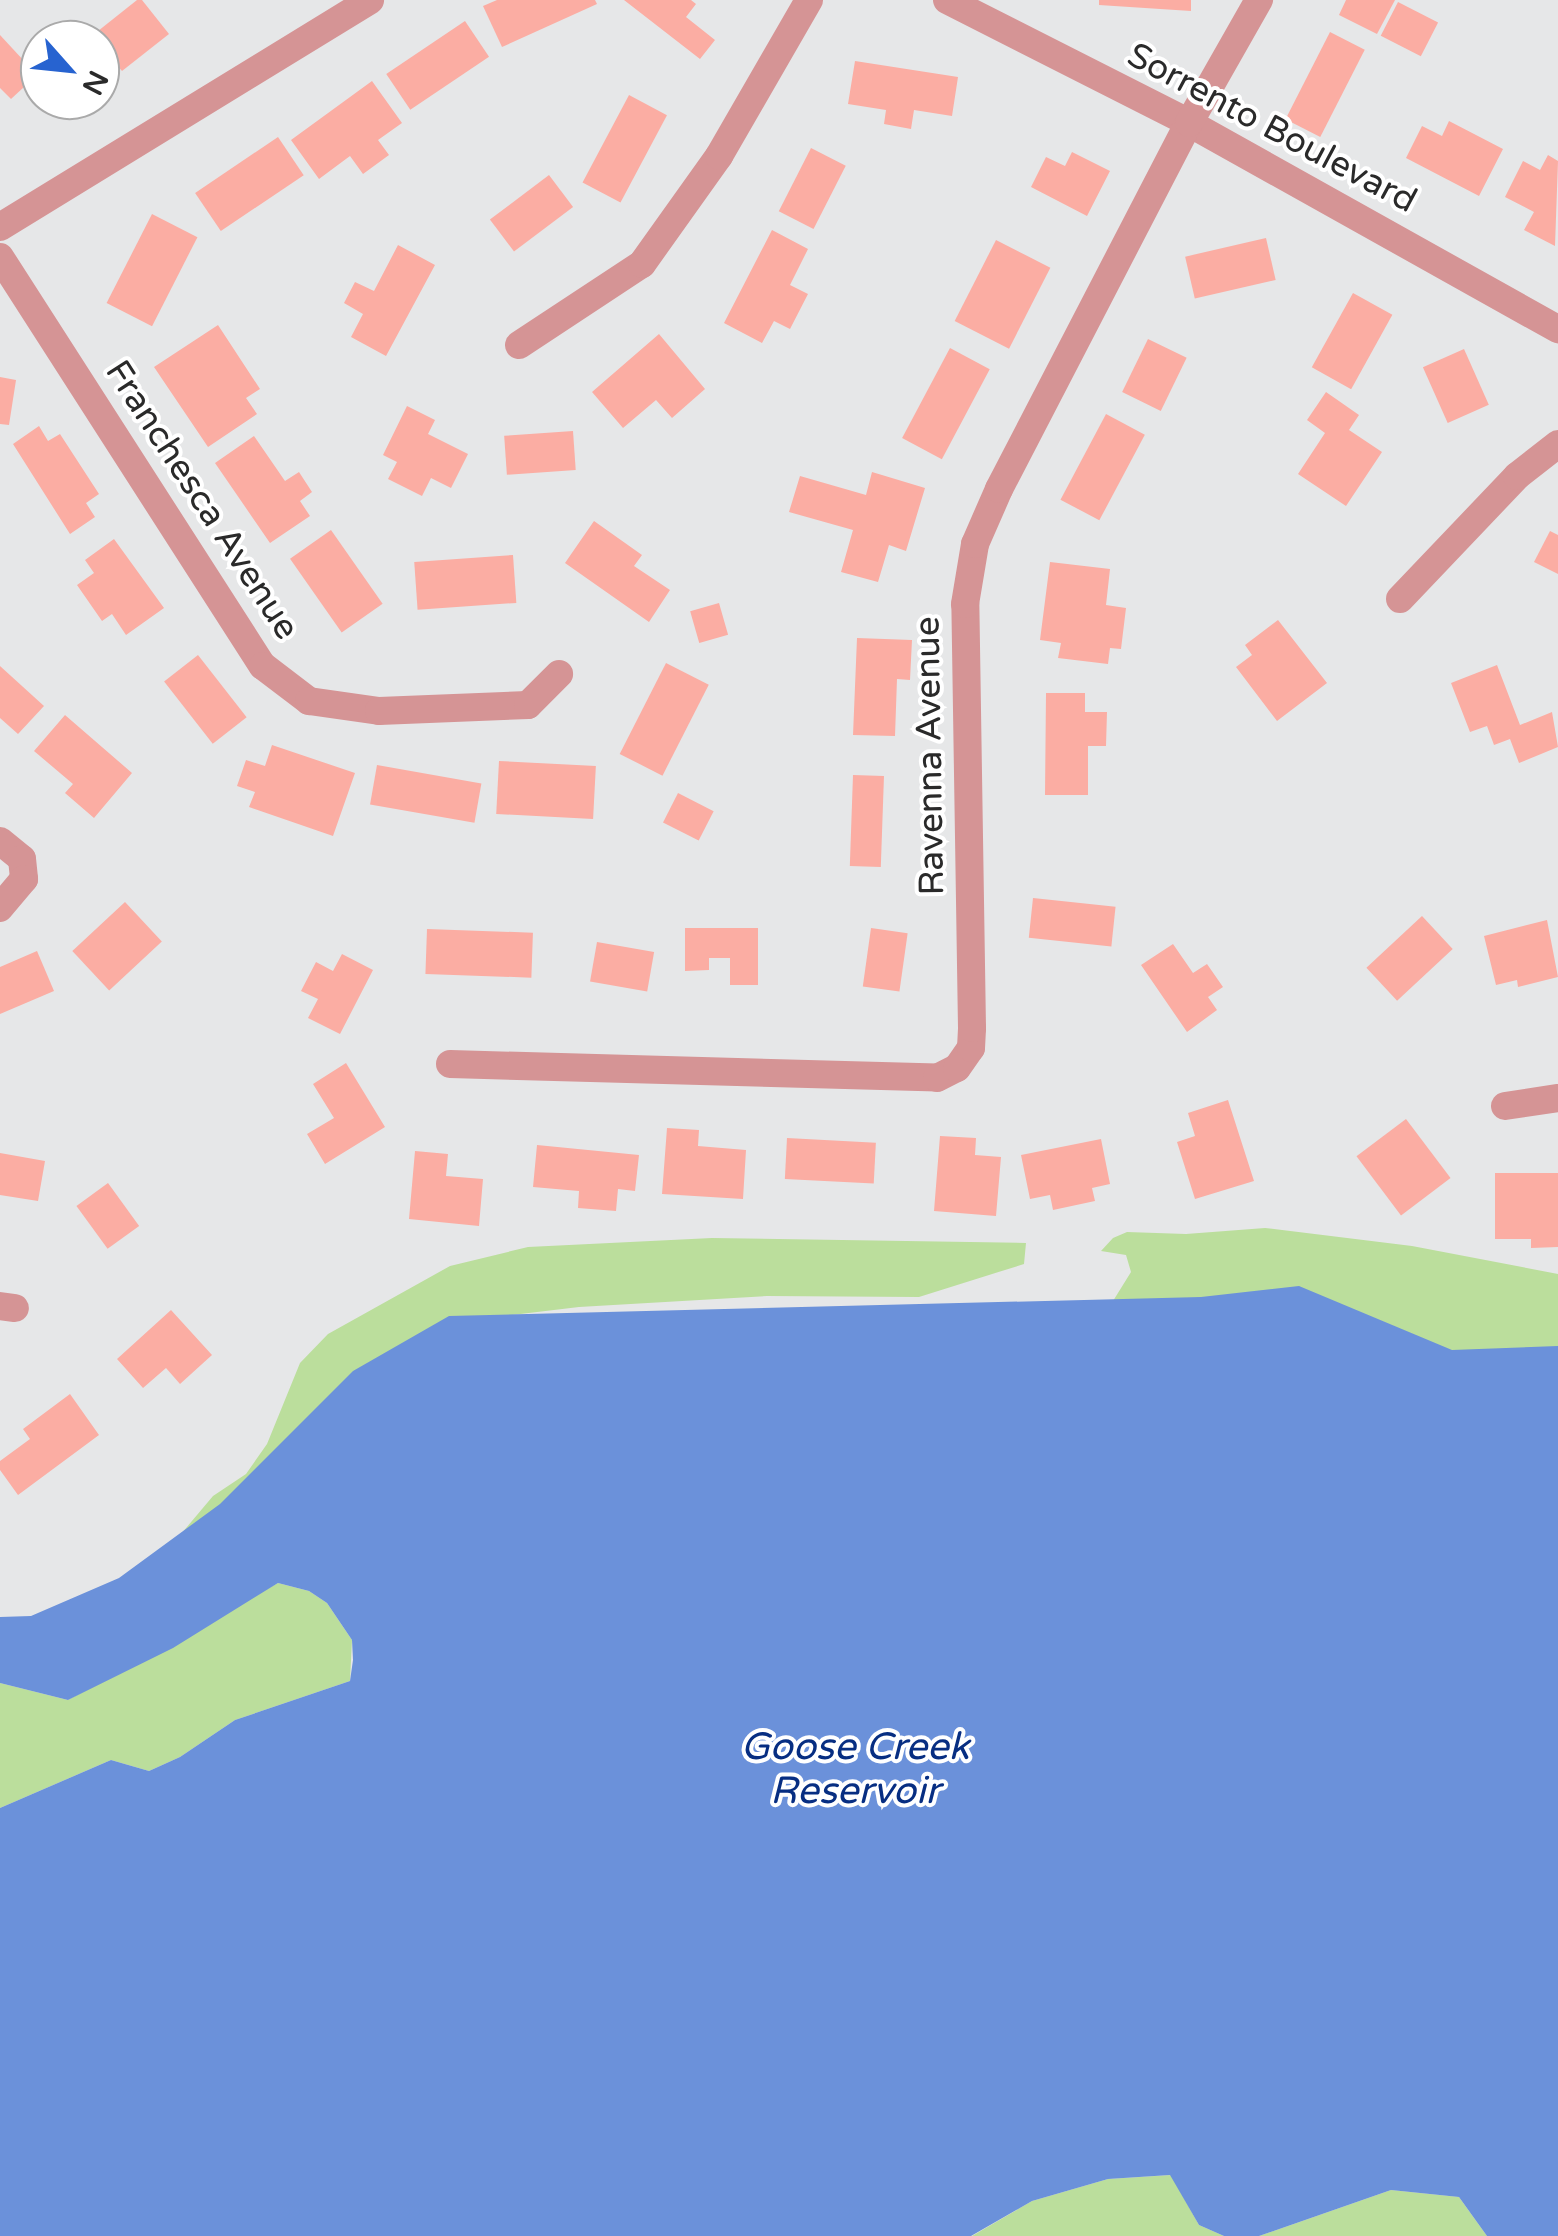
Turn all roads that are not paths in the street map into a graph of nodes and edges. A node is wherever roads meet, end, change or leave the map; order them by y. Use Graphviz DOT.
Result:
graph roads {
  1 [pos="370,0"];
  2 [pos="810,0"];
  3 [pos="947,0"];
  4 [pos="1259,0"];
  5 [pos="1189,124"];
  6 [pos="0,226"];
  7 [pos="0,257"];
  8 [pos="1558,329"];
  9 [pos="519,345"];
  10 [pos="1558,444"];
  11 [pos="1400,599"];
  12 [pos="558,674"];
  13 [pos="0,841"];
  14 [pos="0,908"];
  15 [pos="450,1064"];
  16 [pos="1558,1098"];
  17 [pos="1505,1106"];
  1 -- 6 [label="street"];
  2 -- 9 [label="street"];
  3 -- 5 [label="street, Sorrento Boulevard"];
  4 -- 5 [label="street, Ravenna Avenue"];
  5 -- 8 [label="street, Sorrento Boulevard"];
  5 -- 15 [label="street, Ravenna Avenue"];
  7 -- 12 [label="street, Franchesca Avenue"];
  10 -- 11 [label="street"];
  13 -- 14 [label="street"];
  16 -- 17 [label="street"];
}
